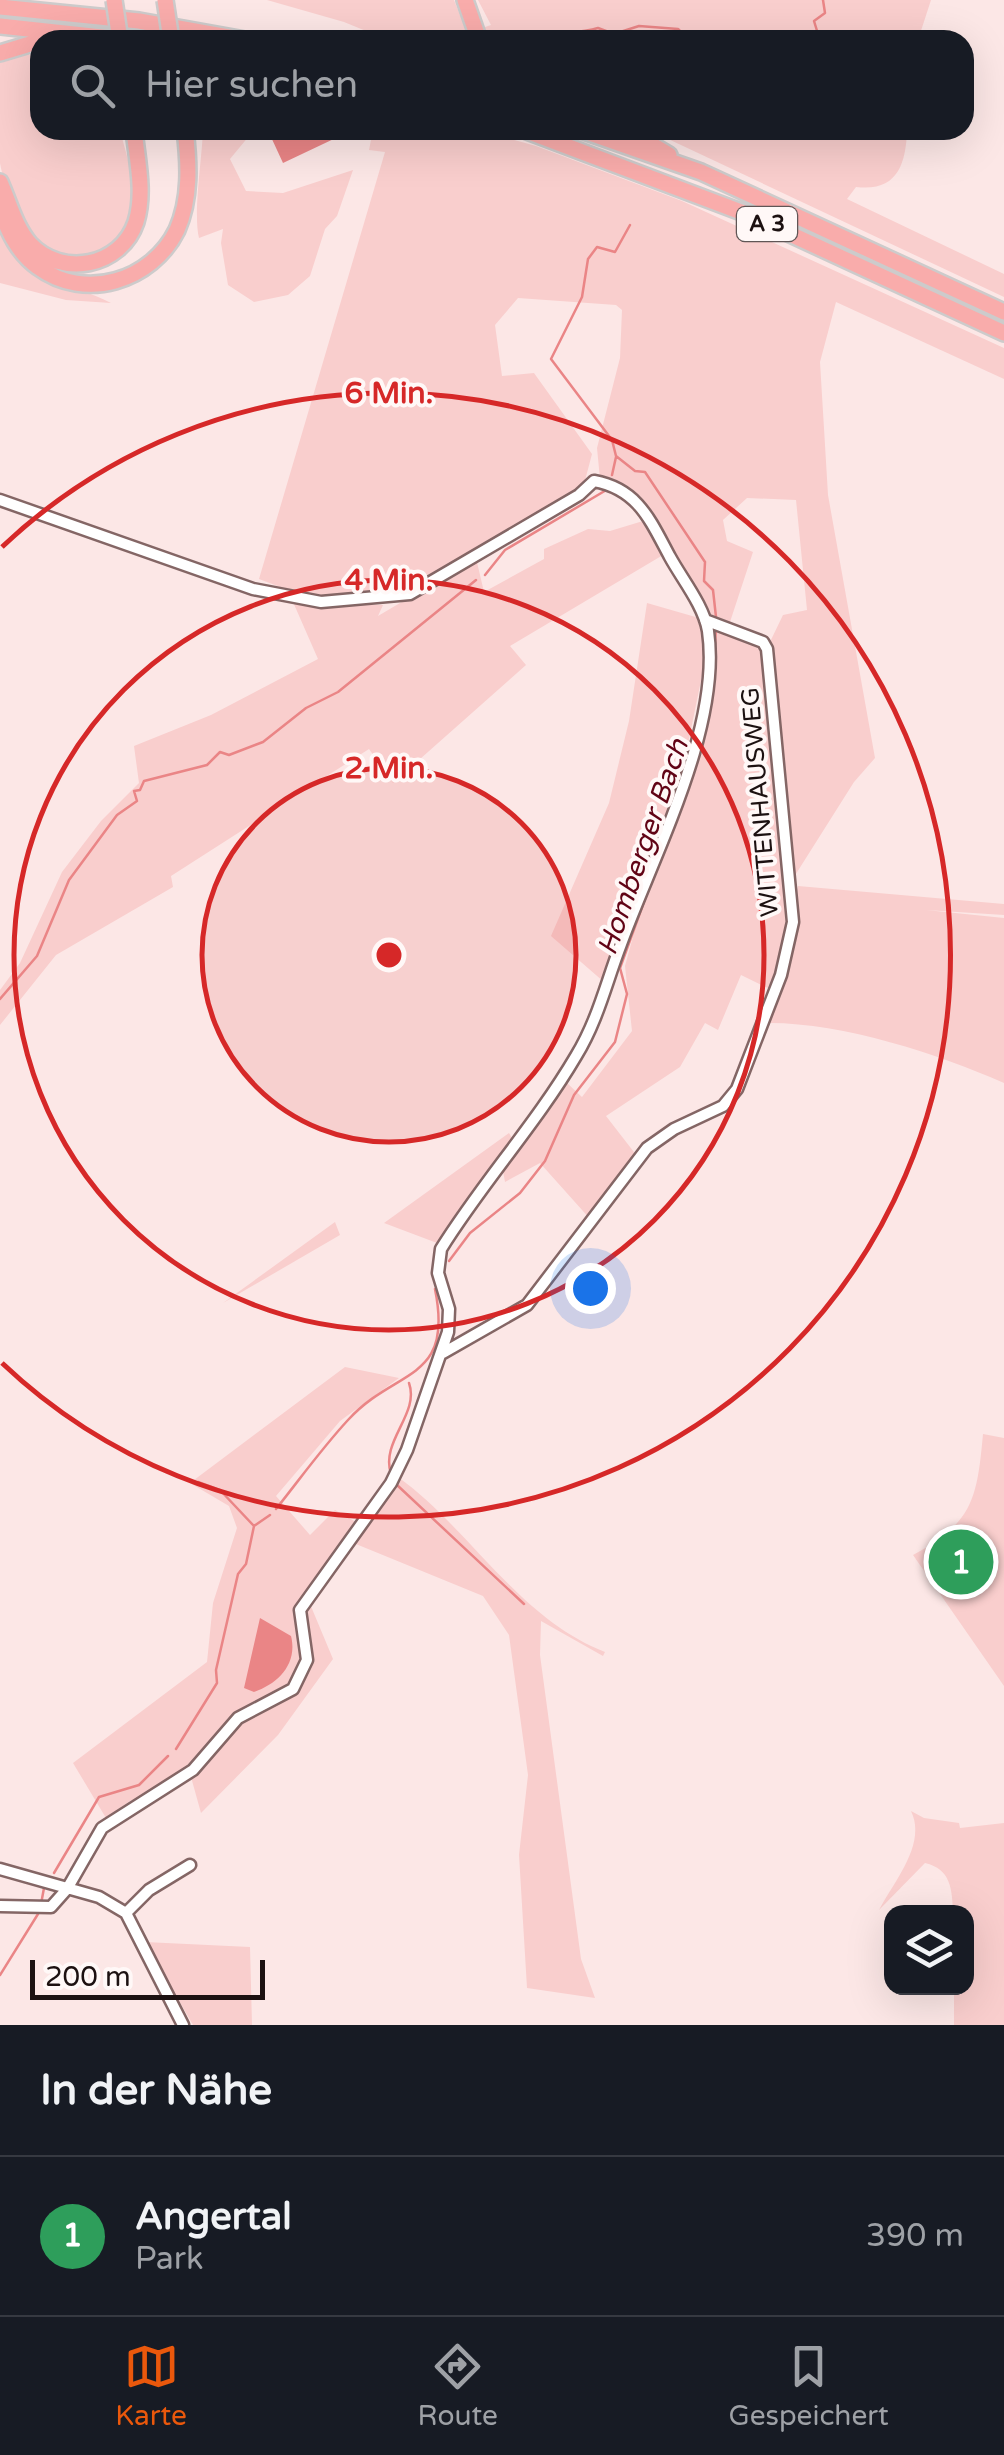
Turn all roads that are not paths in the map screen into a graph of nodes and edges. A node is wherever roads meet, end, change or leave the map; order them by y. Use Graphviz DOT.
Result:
graph roads {
  1 [pos="114,0"];
  2 [pos="165,0"];
  3 [pos="465,1"];
  4 [pos="0,7"];
  5 [pos="0,26"];
  6 [pos="37,30"];
  7 [pos="118,30"];
  8 [pos="170,30"];
  9 [pos="186,30"];
  10 [pos="475,30"];
  11 [pos="30,44"];
  12 [pos="0,53"];
  13 [pos="135,140"];
  14 [pos="186,140"];
  15 [pos="550,140"];
  16 [pos="610,140"];
  17 [pos="643,140"];
  18 [pos="689,168"];
  19 [pos="0,182"];
  20 [pos="0,210"];
  21 [pos="1004,312"];
  22 [pos="1004,333"];
  23 [pos="0,500"];
  24 [pos="705,620"];
  25 [pos="444,1353"];
  26 [pos="190,1864"];
  27 [pos="0,1869"];
  28 [pos="68,1889"];
  29 [pos="0,1906"];
  30 [pos="126,1913"];
  31 [pos="183,2025"];
  1 -- 7 [label="highway, bridge"];
  2 -- 8 [label="highway, bridge"];
  3 -- 10 [label="highway"];
  4 -- 9 [label="highway"];
  5 -- 6 [label="highway"];
  11 -- 12 [label="highway"];
  13 -- 19 [label="highway"];
  14 -- 20 [label="highway"];
  15 -- 22 [label="highway, A 3"];
  16 -- 18 [label="highway, A 3"];
  17 -- 18 [label="highway"];
  18 -- 21 [label="highway, A 3"];
  23 -- 24 [label="street, WITTENHAUSWEG"];
  24 -- 25 [label="street, WITTENHAUSWEG"];
  24 -- 25 [label="street, WITTENHAUSWEG"];
  25 -- 28 [label="street, WITTENHAUSWEG"];
  26 -- 30 [label="street"];
  27 -- 28 [label="street"];
  28 -- 29 [label="street"];
  28 -- 30 [label="street"];
  30 -- 31 [label="street"];
}
